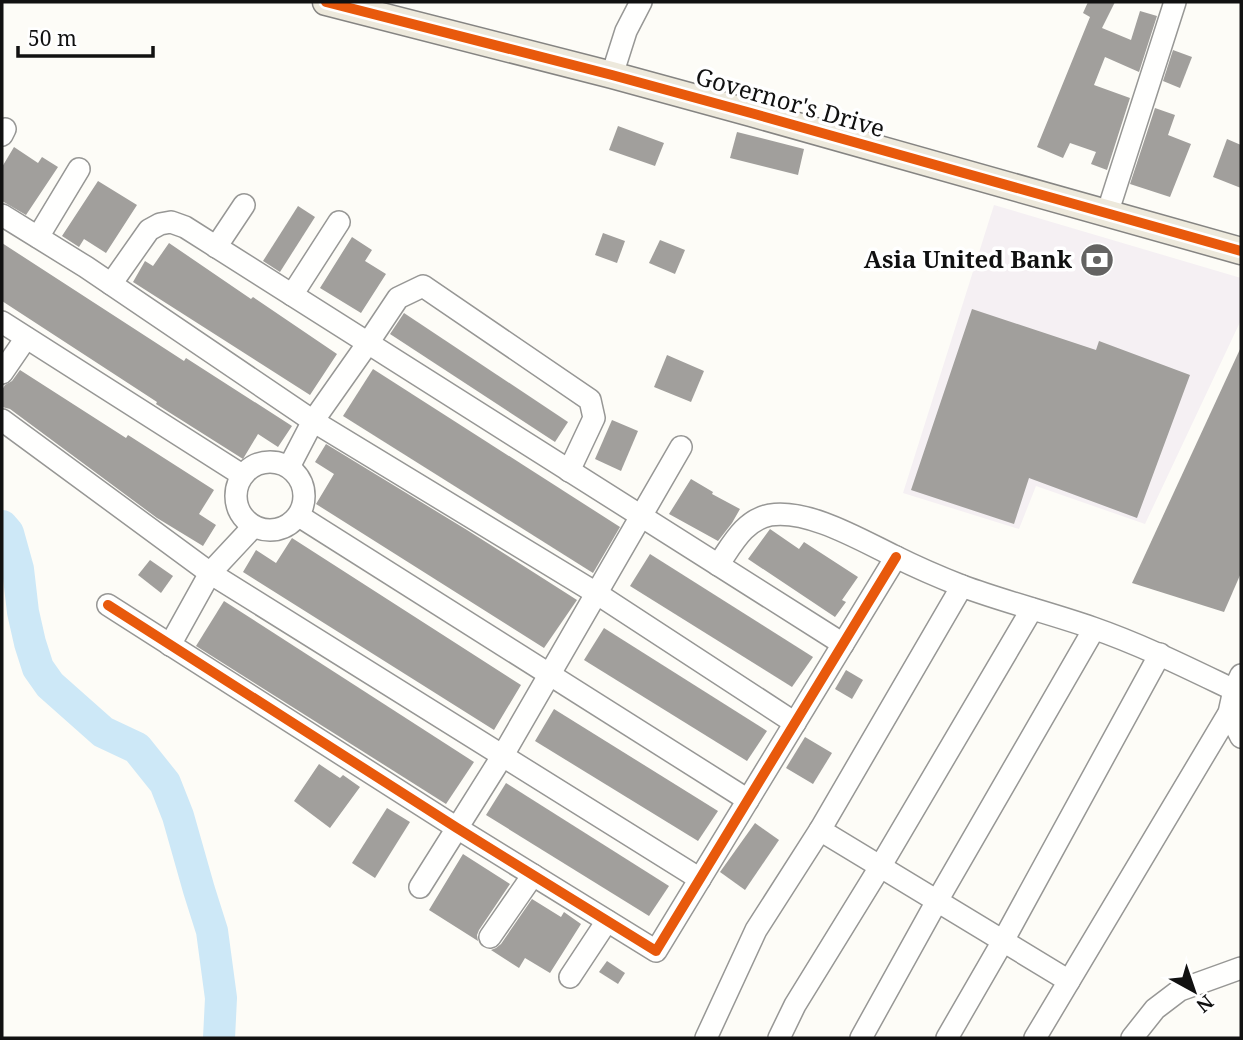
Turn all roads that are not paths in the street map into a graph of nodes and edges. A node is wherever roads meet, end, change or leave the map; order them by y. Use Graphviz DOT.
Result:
graph roads {
  1 [pos="326,2"];
  2 [pos="640,2"];
  3 [pos="1175,2"];
  4 [pos="612,75"];
  5 [pos="79,169"];
  6 [pos="244,205"];
  7 [pos="1107,214"];
  8 [pos="2,215"];
  9 [pos="339,222"];
  10 [pos="37,237"];
  11 [pos="216,247"];
  12 [pos="1241,251"];
  13 [pos="111,284"];
  14 [pos="292,295"];
  15 [pos="2,322"];
  16 [pos="26,338"];
  17 [pos="368,343"];
  18 [pos="2,373"];
  19 [pos="2,420"];
  20 [pos="313,421"];
  21 [pos="681,447"];
  22 [pos="289,467"];
  23 [pos="569,471"];
  24 [pos="242,475"];
  25 [pos="299,516"];
  26 [pos="641,516"];
  27 [pos="253,527"];
  28 [pos="896,557"];
  29 [pos="718,565"];
  30 [pos="210,573"];
  31 [pos="962,586"];
  32 [pos="596,593"];
  33 [pos="108,606"];
  34 [pos="1032,609"];
  35 [pos="1094,629"];
  36 [pos="843,644"];
  37 [pos="170,645"];
  38 [pos="1160,654"];
  39 [pos="550,674"];
  40 [pos="1238,682"];
  41 [pos="1229,713"];
  42 [pos="795,723"];
  43 [pos="1241,737"];
  44 [pos="503,755"];
  45 [pos="748,800"];
  46 [pos="457,828"];
  47 [pos="820,830"];
  48 [pos="880,867"];
  49 [pos="533,875"];
  50 [pos="700,879"];
  51 [pos="420,887"];
  52 [pos="937,901"];
  53 [pos="607,921"];
  54 [pos="491,937"];
  55 [pos="1003,941"];
  56 [pos="1241,968"];
  57 [pos="570,977"];
  58 [pos="1069,981"];
  59 [pos="706,1038"];
  60 [pos="779,1038"];
  61 [pos="861,1038"];
  62 [pos="947,1038"];
  63 [pos="1035,1038"];
  64 [pos="1132,1038"];
  1 -- 4 [label="main road, Governor's Drive"];
  2 -- 4 [label="street"];
  3 -- 7 [label="street"];
  4 -- 7 [label="main road, Governor's Drive"];
  5 -- 10 [label="street"];
  6 -- 11 [label="street"];
  7 -- 12 [label="main road, Governor's Drive"];
  8 -- 10 [label="street"];
  9 -- 14 [label="street"];
  10 -- 13 [label="street"];
  11 -- 13 [label="street"];
  11 -- 14 [label="street"];
  13 -- 20 [label="street"];
  14 -- 17 [label="street"];
  15 -- 16 [label="street"];
  16 -- 18 [label="street"];
  16 -- 24 [label="street"];
  17 -- 20 [label="street"];
  17 -- 23 [label="street"];
  17 -- 23 [label="street"];
  19 -- 30 [label="street"];
  20 -- 22 [label="street"];
  20 -- 32 [label="street"];
  21 -- 26 [label="street"];
  22 -- 24 [label="street"];
  22 -- 25 [label="street"];
  23 -- 26 [label="street"];
  24 -- 27 [label="street"];
  25 -- 27 [label="street"];
  25 -- 39 [label="street"];
  26 -- 29 [label="street"];
  26 -- 32 [label="street"];
  27 -- 30 [label="street"];
  28 -- 29 [label="street"];
  28 -- 31 [label="street"];
  28 -- 36 [label="street"];
  29 -- 36 [label="street"];
  30 -- 37 [label="street"];
  30 -- 44 [label="street"];
  31 -- 34 [label="street"];
  31 -- 47 [label="street"];
  32 -- 39 [label="street"];
  32 -- 42 [label="street"];
  33 -- 37 [label="street"];
  34 -- 35 [label="street"];
  34 -- 48 [label="street"];
  35 -- 38 [label="street"];
  35 -- 52 [label="street"];
  36 -- 42 [label="street"];
  37 -- 46 [label="street"];
  38 -- 40 [label="street"];
  38 -- 55 [label="street"];
  39 -- 44 [label="street"];
  39 -- 45 [label="street"];
  40 -- 41 [label="street"];
  41 -- 43 [label="street"];
  41 -- 58 [label="street"];
  42 -- 45 [label="street"];
  44 -- 46 [label="street"];
  44 -- 50 [label="street"];
  45 -- 50 [label="street"];
  46 -- 49 [label="street"];
  46 -- 51 [label="street"];
  47 -- 48 [label="street"];
  47 -- 59 [label="street"];
  48 -- 52 [label="street"];
  48 -- 60 [label="street"];
  49 -- 53 [label="street"];
  49 -- 54 [label="street"];
  50 -- 53 [label="street"];
  52 -- 55 [label="street"];
  52 -- 61 [label="street"];
  53 -- 57 [label="street"];
  55 -- 58 [label="street"];
  55 -- 62 [label="street"];
  56 -- 64 [label="street"];
  58 -- 63 [label="street"];
}
